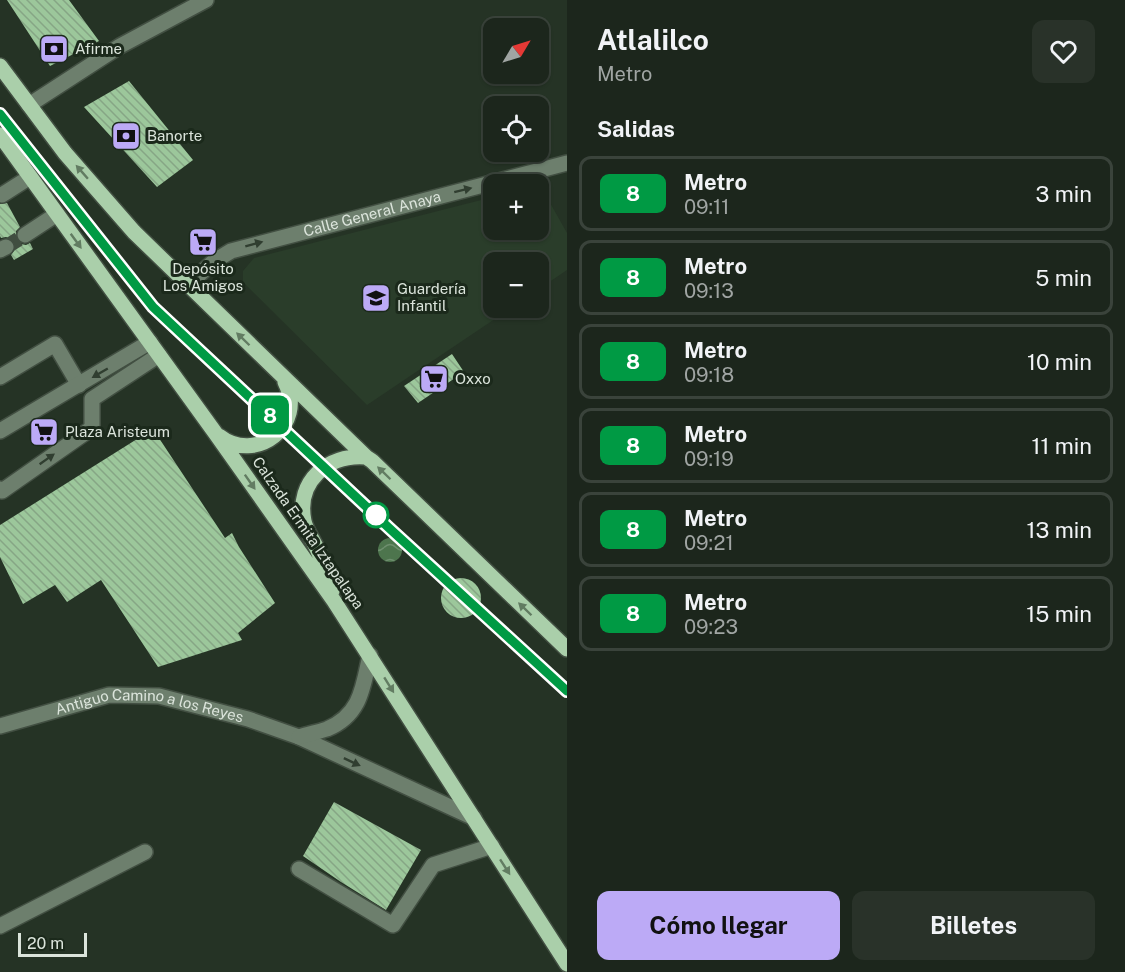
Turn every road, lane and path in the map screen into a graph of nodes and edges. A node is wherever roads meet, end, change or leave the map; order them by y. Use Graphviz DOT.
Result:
graph roads {
  1 [pos="206,0"];
  2 [pos="0,66"];
  3 [pos="29,105"];
  4 [pos="0,135"];
  5 [pos="567,163"];
  6 [pos="30,177"];
  7 [pos="2,195"];
  8 [pos="57,214"];
  9 [pos="25,235"];
  10 [pos="188,285"];
  11 [pos="154,349"];
  12 [pos="0,377"];
  13 [pos="283,378"];
  14 [pos="79,385"];
  15 [pos="0,431"];
  16 [pos="216,434"];
  17 [pos="366,457"];
  18 [pos="0,489"];
  19 [pos="334,601"];
  20 [pos="567,649"];
  21 [pos="370,655"];
  22 [pos="0,726"];
  23 [pos="299,737"];
  24 [pos="474,818"];
  25 [pos="492,846"];
  26 [pos="146,852"];
  27 [pos="298,869"];
  28 [pos="0,926"];
  29 [pos="567,964"];
  1 -- 3 [label="street"];
  2 -- 3 [label="main road"];
  10 -- 3 [label="main road, one-way"];
  4 -- 6 [label="main road, Calzada Ermita Iztapalapa"];
  10 -- 5 [label="street, Calle General Anaya, one-way"];
  6 -- 7 [label="street"];
  6 -- 8 [label="main road, Calzada Ermita Iztapalapa"];
  8 -- 9 [label="street"];
  8 -- 11 [label="main road, Calzada Ermita Iztapalapa, one-way"];
  13 -- 10 [label="main road, one-way"];
  11 -- 14 [label="street, one-way"];
  11 -- 16 [label="main road, Calzada Ermita Iztapalapa"];
  18 -- 11 [label="street, one-way"];
  12 -- 14 [label="street"];
  13 -- 16 [label="main road"];
  13 -- 17 [label="main road"];
  14 -- 15 [label="street"];
  16 -- 19 [label="main road, Calzada Ermita Iztapalapa, one-way"];
  17 -- 19 [label="main road"];
  20 -- 17 [label="main road, one-way"];
  19 -- 21 [label="main road, Calzada Ermita Iztapalapa"];
  21 -- 23 [label="street"];
  21 -- 24 [label="main road, Calzada Ermita Iztapalapa, one-way"];
  22 -- 23 [label="street, Antiguo Camino a los Reyes"];
  23 -- 24 [label="street, Antiguo Camino a los Reyes, one-way"];
  24 -- 25 [label="main road, Calzada Ermita Iztapalapa"];
  25 -- 27 [label="street"];
  25 -- 29 [label="main road, Calzada Ermita Iztapalapa, one-way"];
  26 -- 28 [label="street"];
}
